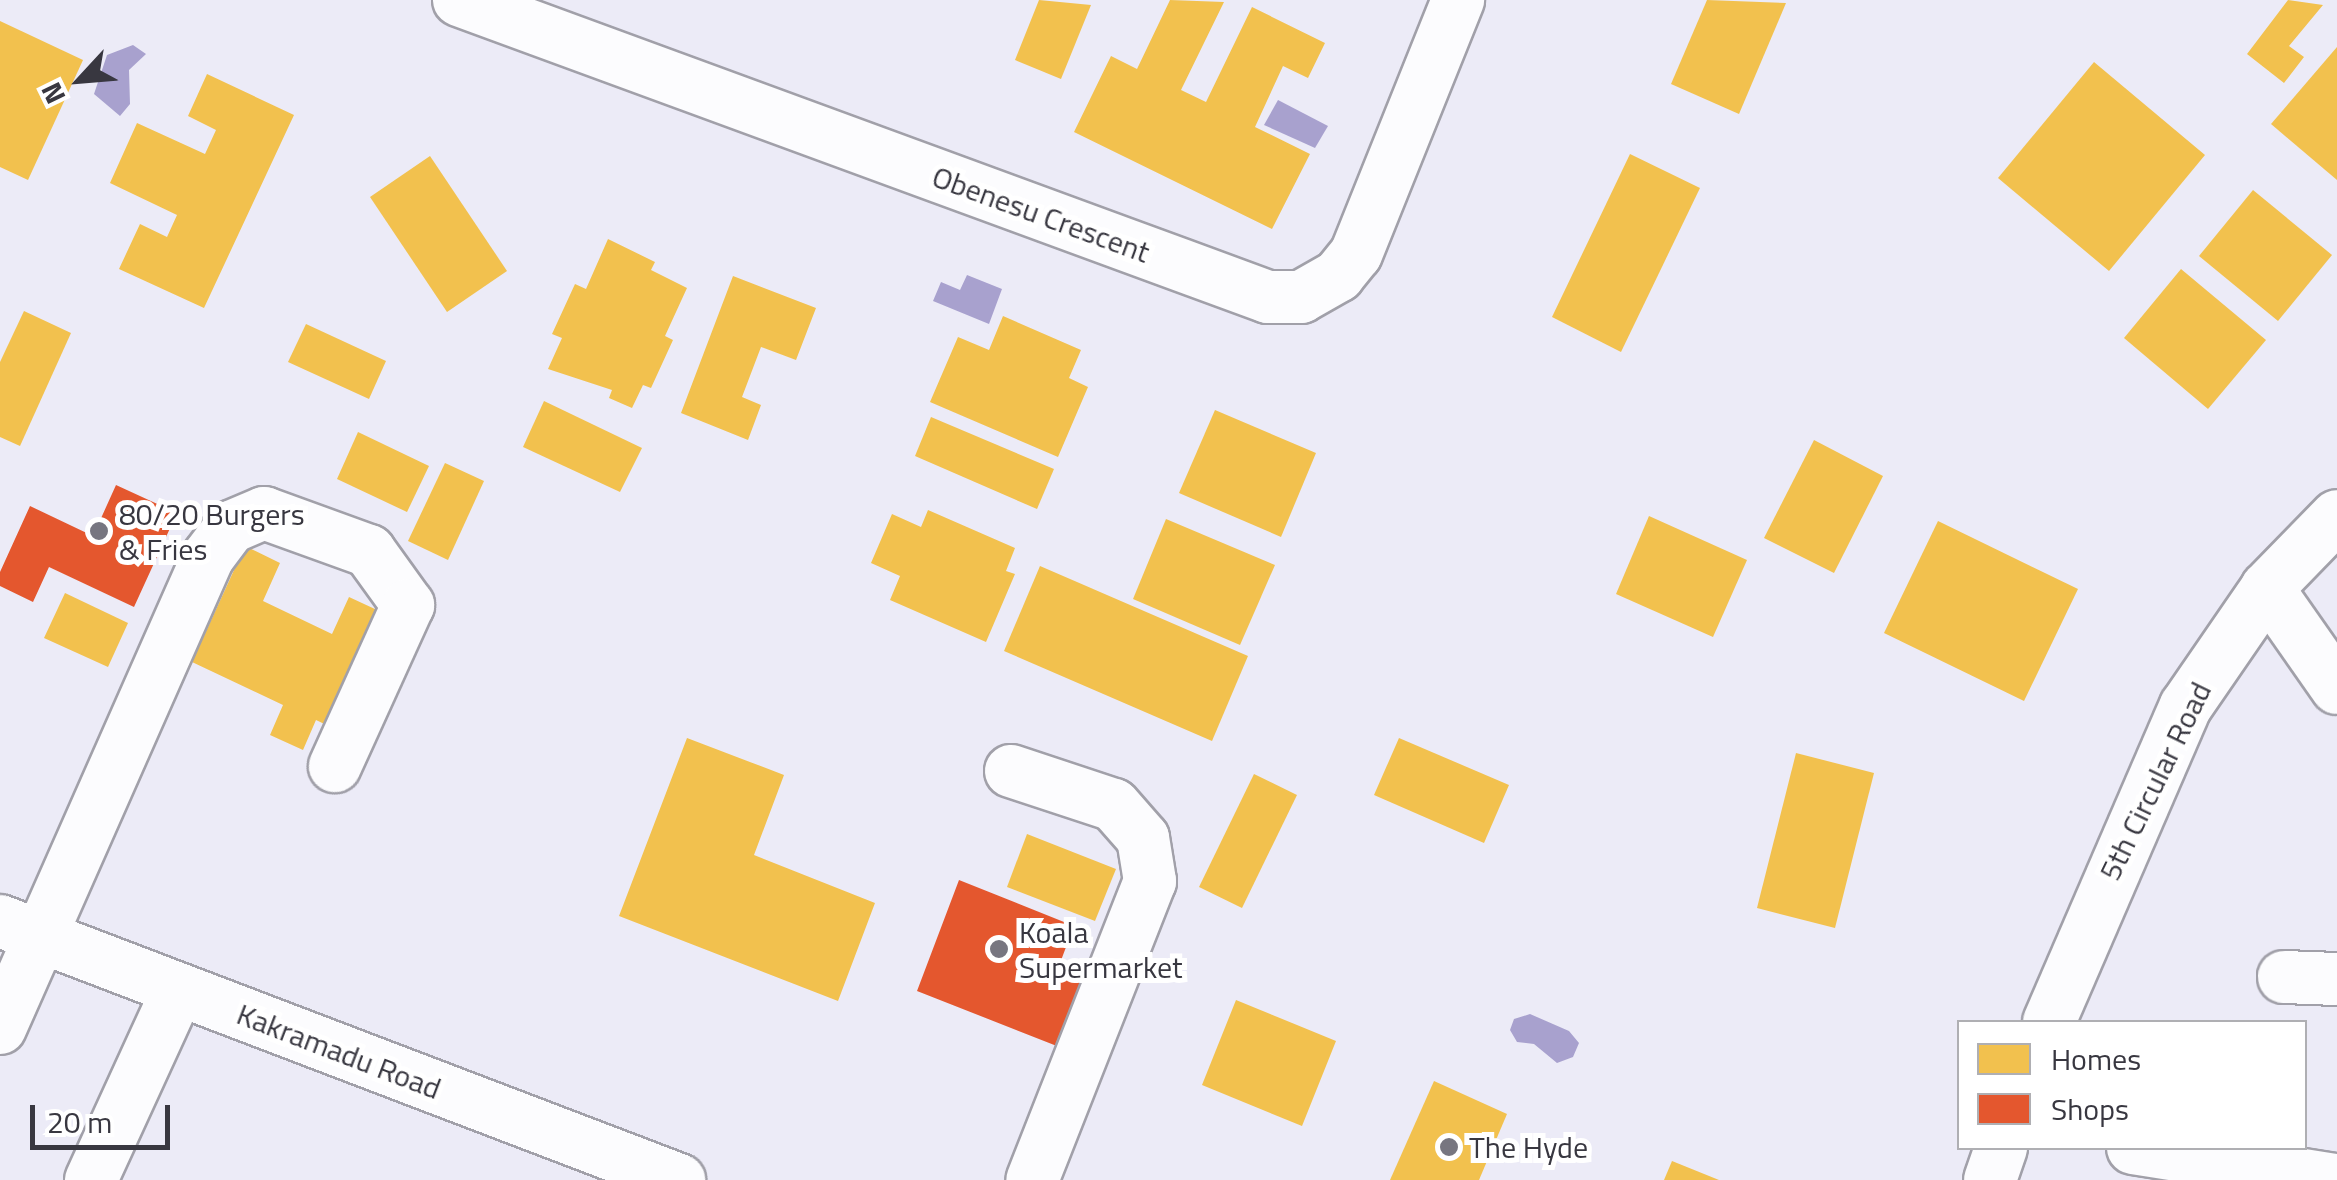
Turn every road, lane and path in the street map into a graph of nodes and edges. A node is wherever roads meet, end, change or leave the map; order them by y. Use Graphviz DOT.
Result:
graph roads {
  1 [pos="1458,0"];
  2 [pos="464,1"];
  3 [pos="2337,516"];
  4 [pos="2267,588"];
  5 [pos="2337,688"];
  6 [pos="334,766"];
  7 [pos="1011,771"];
  8 [pos="20,928"];
  9 [pos="2284,977"];
  10 [pos="2337,980"];
  11 [pos="178,990"];
  12 [pos="2050,1020"];
  13 [pos="0,1028"];
  14 [pos="2000,1150"];
  15 [pos="2146,1150"];
  16 [pos="91,1180"];
  17 [pos="680,1180"];
  18 [pos="1032,1180"];
  19 [pos="1990,1180"];
  20 [pos="2334,1180"];
  1 -- 2 [label="street, Obenesu Crescent"];
  3 -- 4 [label="street, 5th Circular Road"];
  4 -- 5 [label="street"];
  4 -- 12 [label="street, 5th Circular Road"];
  6 -- 8 [label="street"];
  7 -- 18 [label="street"];
  8 -- 11 [label="street, Kakramadu Road"];
  8 -- 13 [label="street"];
  9 -- 10 [label="street"];
  11 -- 16 [label="street"];
  11 -- 17 [label="street, Kakramadu Road"];
  14 -- 19 [label="street"];
  15 -- 20 [label="street"];
}
